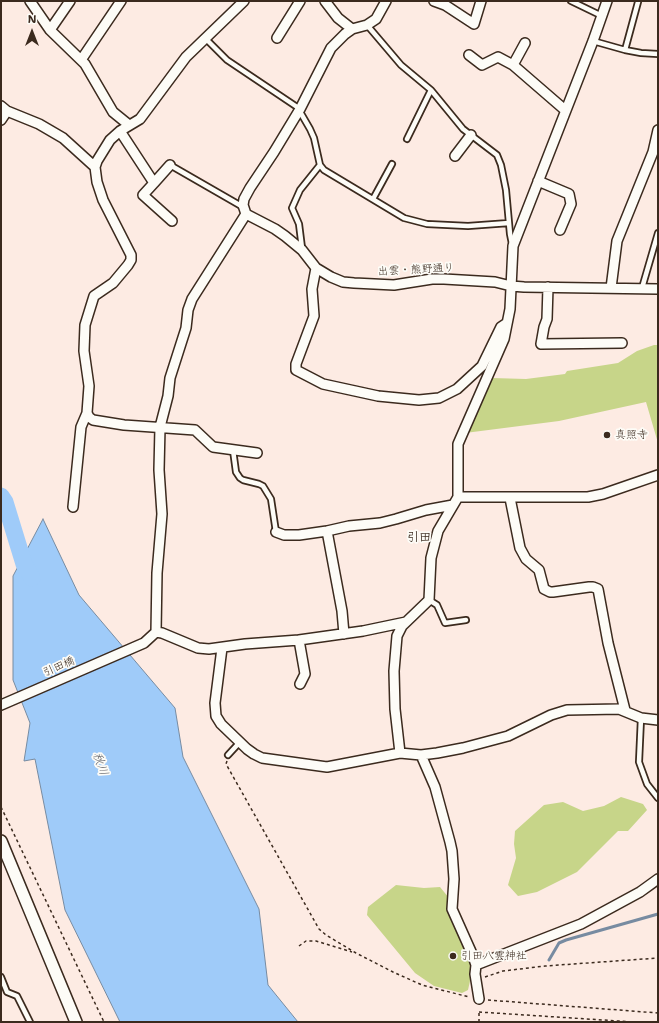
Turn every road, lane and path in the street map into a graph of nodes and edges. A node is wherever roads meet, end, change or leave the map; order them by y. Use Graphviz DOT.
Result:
graph roads {
  1 [pos="30,1"];
  2 [pos="70,1"];
  3 [pos="121,1"];
  4 [pos="244,1"];
  5 [pos="300,1"];
  6 [pos="325,1"];
  7 [pos="386,1"];
  8 [pos="434,1"];
  9 [pos="482,1"];
  10 [pos="571,1"];
  11 [pos="607,1"];
  12 [pos="638,2"];
  13 [pos="445,3"];
  14 [pos="602,16"];
  15 [pos="367,25"];
  16 [pos="352,29"];
  17 [pos="50,30"];
  18 [pos="277,38"];
  19 [pos="206,39"];
  20 [pos="594,41"];
  21 [pos="524,43"];
  22 [pos="625,50"];
  23 [pos="658,54"];
  24 [pos="469,55"];
  25 [pos="81,60"];
  26 [pos="513,64"];
  27 [pos="431,90"];
  28 [pos="4,109"];
  29 [pos="300,110"];
  30 [pos="565,110"];
  31 [pos="1,120"];
  32 [pos="129,125"];
  33 [pos="658,130"];
  34 [pos="120,131"];
  35 [pos="471,135"];
  36 [pos="407,139"];
  37 [pos="455,156"];
  38 [pos="320,164"];
  39 [pos="392,164"];
  40 [pos="170,166"];
  41 [pos="95,167"];
  42 [pos="538,181"];
  43 [pos="154,183"];
  44 [pos="373,199"];
  45 [pos="245,210"];
  46 [pos="172,221"];
  47 [pos="509,223"];
  48 [pos="560,230"];
  49 [pos="658,233"];
  50 [pos="513,246"];
  51 [pos="302,250"];
  52 [pos="316,268"];
  53 [pos="511,286"];
  54 [pos="548,287"];
  55 [pos="611,288"];
  56 [pos="642,288"];
  57 [pos="658,289"];
  58 [pos="507,324"];
  59 [pos="622,343"];
  60 [pos="87,413"];
  61 [pos="160,427"];
  62 [pos="233,450"];
  63 [pos="257,453"];
  64 [pos="658,475"];
  65 [pos="510,498"];
  66 [pos="455,501"];
  67 [pos="73,507"];
  68 [pos="327,531"];
  69 [pos="276,532"];
  70 [pos="429,600"];
  71 [pos="466,620"];
  72 [pos="406,622"];
  73 [pos="156,632"];
  74 [pos="344,634"];
  75 [pos="299,640"];
  76 [pos="222,648"];
  77 [pos="300,684"];
  78 [pos="1,705"];
  79 [pos="625,710"];
  80 [pos="641,718"];
  81 [pos="658,720"];
  82 [pos="240,742"];
  83 [pos="400,753"];
  84 [pos="421,754"];
  85 [pos="228,755"];
  86 [pos="658,798"];
  87 [pos="1,807"];
  88 [pos="1,841"];
  89 [pos="4,859"];
  90 [pos="658,879"];
  91 [pos="299,946"];
  92 [pos="356,953"];
  93 [pos="658,958"];
  94 [pos="476,965"];
  95 [pos="1,977"];
  96 [pos="475,979"];
  97 [pos="479,999"];
  98 [pos="658,1013"];
  99 [pos="30,1022"];
  100 [pos="76,1022"];
  101 [pos="104,1022"];
  102 [pos="480,1022"];
  103 [pos="634,1022"];
  1 -- 17 [label="street"];
  2 -- 17 [label="street"];
  3 -- 25 [label="street"];
  4 -- 19 [label="street"];
  5 -- 18 [label="street"];
  6 -- 16 [label="street"];
  7 -- 15 [label="street"];
  8 -- 13 [label="street"];
  9 -- 13 [label="street"];
  10 -- 14 [label="lane"];
  11 -- 14 [label="street"];
  12 -- 22 [label="lane"];
  14 -- 20 [label="street"];
  15 -- 16 [label="street"];
  15 -- 27 [label="lane"];
  16 -- 29 [label="street"];
  17 -- 25 [label="street"];
  19 -- 29 [label="lane"];
  19 -- 32 [label="street"];
  20 -- 22 [label="lane"];
  20 -- 30 [label="street"];
  21 -- 26 [label="street"];
  22 -- 23 [label="lane"];
  24 -- 26 [label="street"];
  25 -- 32 [label="street"];
  26 -- 30 [label="street"];
  27 -- 35 [label="lane"];
  27 -- 36 [label="lane"];
  28 -- 31 [label="street"];
  28 -- 41 [label="street"];
  29 -- 38 [label="lane"];
  29 -- 45 [label="street"];
  30 -- 42 [label="street"];
  32 -- 34 [label="street"];
  33 -- 55 [label="street"];
  34 -- 41 [label="street"];
  34 -- 43 [label="street"];
  35 -- 37 [label="street"];
  35 -- 47 [label="lane"];
  38 -- 44 [label="lane"];
  38 -- 51 [label="lane"];
  39 -- 44 [label="lane"];
  40 -- 43 [label="street"];
  40 -- 45 [label="lane"];
  41 -- 60 [label="street"];
  42 -- 48 [label="street"];
  42 -- 50 [label="street"];
  43 -- 46 [label="street"];
  44 -- 47 [label="lane"];
  45 -- 51 [label="street, 出雲・熊野通り"];
  45 -- 61 [label="street"];
  47 -- 50 [label="lane"];
  49 -- 56 [label="lane"];
  50 -- 53 [label="street"];
  51 -- 52 [label="street, 出雲・熊野通り"];
  52 -- 53 [label="street, 出雲・熊野通り"];
  52 -- 58 [label="street"];
  53 -- 54 [label="street, 出雲・熊野通り"];
  53 -- 58 [label="street"];
  54 -- 55 [label="street, 出雲・熊野通り"];
  54 -- 59 [label="street"];
  55 -- 56 [label="street, 出雲・熊野通り"];
  56 -- 57 [label="street, 出雲・熊野通り"];
  58 -- 66 [label="street"];
  60 -- 61 [label="street"];
  60 -- 67 [label="street"];
  61 -- 62 [label="street"];
  61 -- 73 [label="street"];
  62 -- 63 [label="street"];
  62 -- 69 [label="lane"];
  64 -- 65 [label="street"];
  65 -- 66 [label="street"];
  65 -- 79 [label="street"];
  66 -- 68 [label="street"];
  66 -- 70 [label="street"];
  68 -- 69 [label="street"];
  68 -- 74 [label="street"];
  70 -- 71 [label="lane"];
  70 -- 72 [label="street"];
  72 -- 74 [label="street"];
  72 -- 83 [label="street"];
  73 -- 76 [label="street"];
  73 -- 78 [label="street, 引田橋"];
  74 -- 75 [label="street"];
  75 -- 76 [label="street"];
  75 -- 77 [label="street"];
  76 -- 82 [label="street"];
  79 -- 80 [label="street"];
  79 -- 84 [label="street"];
  80 -- 81 [label="street"];
  80 -- 86 [label="lane"];
  82 -- 83 [label="street"];
  82 -- 85 [label="lane"];
  83 -- 84 [label="street"];
  84 -- 94 [label="street"];
  85 -- 92 [label="path"];
  87 -- 101 [label="path"];
  88 -- 89 [label="street"];
  89 -- 100 [label="street"];
  90 -- 94 [label="street"];
  91 -- 92 [label="path"];
  92 -- 97 [label="path"];
  93 -- 96 [label="path"];
  94 -- 96 [label="street"];
  95 -- 99 [label="lane"];
  96 -- 97 [label="street"];
  97 -- 98 [label="path"];
  102 -- 103 [label="path"];
}
